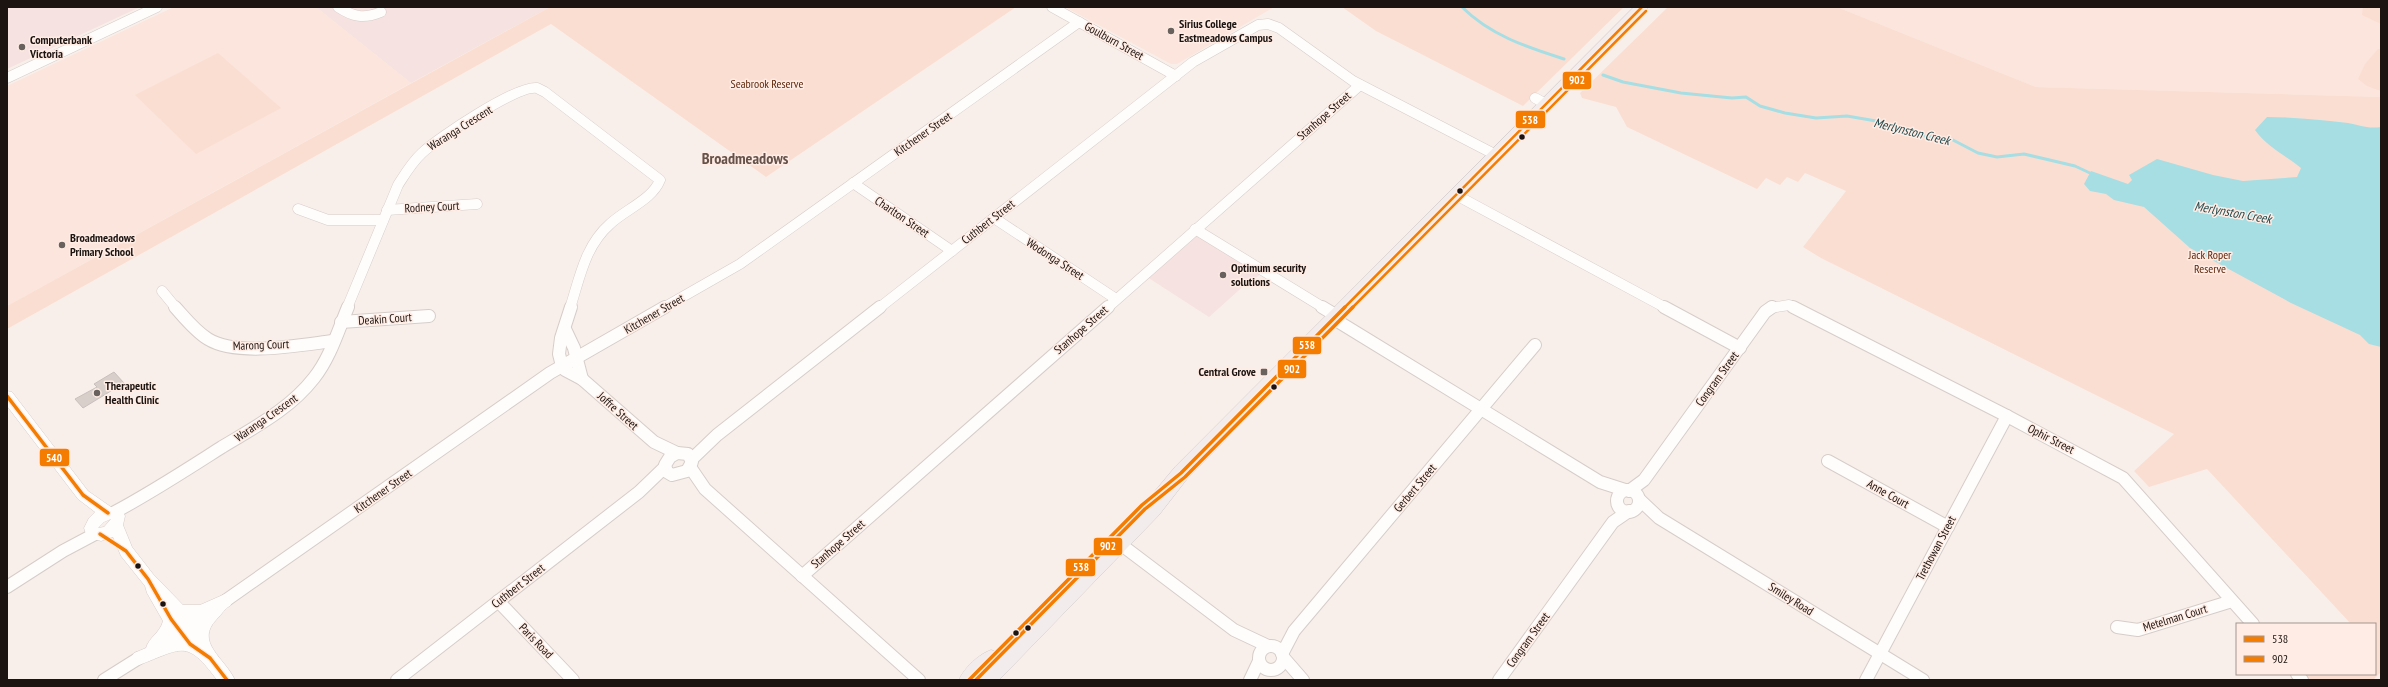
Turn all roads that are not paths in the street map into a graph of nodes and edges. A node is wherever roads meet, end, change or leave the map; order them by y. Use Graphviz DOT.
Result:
graph roads {
  1 [pos="157,7"];
  2 [pos="338,7"];
  3 [pos="1052,7"];
  4 [pos="1642,7"];
  5 [pos="381,12"];
  6 [pos="1079,22"];
  7 [pos="1176,76"];
  8 [pos="7,78"];
  9 [pos="1360,85"];
  10 [pos="1496,155"];
  11 [pos="853,184"];
  12 [pos="1456,195"];
  13 [pos="477,204"];
  14 [pos="298,209"];
  15 [pos="387,210"];
  16 [pos="994,218"];
  17 [pos="383,220"];
  18 [pos="1195,229"];
  19 [pos="952,251"];
  20 [pos="162,292"];
  21 [pos="1116,299"];
  22 [pos="1804,311"];
  23 [pos="429,316"];
  24 [pos="1335,318"];
  25 [pos="341,322"];
  26 [pos="565,329"];
  27 [pos="333,341"];
  28 [pos="1535,345"];
  29 [pos="1740,348"];
  30 [pos="576,358"];
  31 [pos="562,366"];
  32 [pos="582,379"];
  33 [pos="7,396"];
  34 [pos="1482,409"];
  35 [pos="2007,416"];
  36 [pos="654,442"];
  37 [pos="686,458"];
  38 [pos="1828,461"];
  39 [pos="670,470"];
  40 [pos="1644,480"];
  41 [pos="1600,482"];
  42 [pos="705,489"];
  43 [pos="1627,490"];
  44 [pos="83,495"];
  45 [pos="1640,499"];
  46 [pos="1624,507"];
  47 [pos="114,518"];
  48 [pos="1659,518"];
  49 [pos="1948,527"];
  50 [pos="95,530"];
  51 [pos="1116,540"];
  52 [pos="126,551"];
  53 [pos="802,576"];
  54 [pos="7,587"];
  55 [pos="225,601"];
  56 [pos="498,601"];
  57 [pos="2232,601"];
  58 [pos="175,615"];
  59 [pos="2252,623"];
  60 [pos="2117,627"];
  61 [pos="1234,630"];
  62 [pos="1294,631"];
  63 [pos="195,640"];
  64 [pos="1270,646"];
  65 [pos="1880,654"];
  66 [pos="1283,656"];
  67 [pos="139,658"];
  68 [pos="1264,664"];
  69 [pos="104,680"];
  70 [pos="227,680"];
  71 [pos="397,680"];
  72 [pos="573,680"];
  73 [pos="919,680"];
  74 [pos="969,680"];
  75 [pos="985,680"];
  76 [pos="1250,680"];
  77 [pos="1254,680"];
  78 [pos="1298,680"];
  79 [pos="1302,680"];
  80 [pos="1498,680"];
  81 [pos="1866,680"];
  82 [pos="1923,680"];
  1 -- 8 [label="street"];
  2 -- 5 [label="street"];
  3 -- 6 [label="street, Goulburn Street"];
  4 -- 10 [label="main road"];
  6 -- 7 [label="street, Goulburn Street"];
  6 -- 11 [label="street, Kitchener Street"];
  7 -- 9 [label="street, Cuthbert Street"];
  7 -- 16 [label="street, Cuthbert Street"];
  9 -- 10 [label="street"];
  9 -- 18 [label="street, Stanhope Street"];
  10 -- 12 [label="main road"];
  11 -- 19 [label="street, Charlton Street"];
  11 -- 30 [label="street, Kitchener Street"];
  12 -- 24 [label="main road"];
  12 -- 29 [label="street"];
  13 -- 15 [label="street, Rodney Court"];
  14 -- 17 [label="street"];
  15 -- 17 [label="street, Waranga Crescent"];
  15 -- 26 [label="street, Waranga Crescent"];
  16 -- 19 [label="street, Cuthbert Street"];
  16 -- 21 [label="street, Wodonga Street"];
  17 -- 25 [label="street, Waranga Crescent"];
  18 -- 21 [label="street, Stanhope Street"];
  18 -- 24 [label="street"];
  19 -- 37 [label="street, Cuthbert Street"];
  20 -- 27 [label="street, Marong Court"];
  21 -- 53 [label="street, Stanhope Street"];
  22 -- 29 [label="street, Congram Street"];
  22 -- 35 [label="street, Ophir Street"];
  23 -- 25 [label="street, Deakin Court"];
  24 -- 34 [label="street"];
  24 -- 51 [label="main road"];
  25 -- 27 [label="street, Waranga Crescent"];
  26 -- 30 [label="street"];
  26 -- 31 [label="street, Waranga Crescent"];
  27 -- 47 [label="street, Waranga Crescent"];
  28 -- 34 [label="street, Gerbert Street"];
  29 -- 40 [label="street, Congram Street"];
  30 -- 31 [label="street, Kitchener Street"];
  30 -- 32 [label="street"];
  31 -- 32 [label="street, Joffre Street"];
  31 -- 55 [label="street, Kitchener Street"];
  32 -- 36 [label="street, Joffre Street"];
  33 -- 44 [label="street"];
  34 -- 41 [label="street"];
  34 -- 62 [label="street, Gerbert Street"];
  35 -- 49 [label="street, Trethowan Street"];
  35 -- 57 [label="street, Ophir Street"];
  36 -- 37 [label="street, Joffre Street"];
  36 -- 39 [label="street, Joffre Street"];
  37 -- 39 [label="street"];
  37 -- 39 [label="street"];
  37 -- 42 [label="street"];
  38 -- 49 [label="street, Anne Court"];
  39 -- 42 [label="street"];
  39 -- 56 [label="street, Cuthbert Street"];
  40 -- 43 [label="street, Congram Street"];
  40 -- 45 [label="street, Congram Street"];
  41 -- 43 [label="street"];
  41 -- 46 [label="street"];
  42 -- 53 [label="street"];
  43 -- 45 [label="street, Smiley Road"];
  43 -- 46 [label="street, Congram Street"];
  44 -- 47 [label="street"];
  44 -- 50 [label="street"];
  45 -- 46 [label="street, Congram Street"];
  45 -- 48 [label="street, Smiley Road"];
  46 -- 48 [label="street, Smiley Road"];
  46 -- 80 [label="street, Congram Street"];
  47 -- 50 [label="street"];
  47 -- 52 [label="street"];
  48 -- 65 [label="street, Smiley Road"];
  49 -- 65 [label="street, Trethowan Street"];
  50 -- 52 [label="street"];
  50 -- 54 [label="street"];
  51 -- 61 [label="street"];
  51 -- 74 [label="main road"];
  51 -- 75 [label="main road"];
  52 -- 58 [label="street"];
  53 -- 73 [label="street"];
  55 -- 58 [label="street"];
  55 -- 63 [label="street"];
  56 -- 71 [label="street, Cuthbert Street"];
  56 -- 72 [label="street, Paris Road"];
  57 -- 59 [label="street, Ophir Street"];
  57 -- 60 [label="street, Metelman Court"];
  58 -- 63 [label="street"];
  58 -- 67 [label="street"];
  61 -- 64 [label="street"];
  61 -- 68 [label="street"];
  62 -- 64 [label="street, Gerbert Street"];
  62 -- 66 [label="street, Gerbert Street"];
  63 -- 67 [label="street"];
  63 -- 70 [label="street"];
  64 -- 66 [label="street"];
  64 -- 68 [label="street"];
  65 -- 81 [label="street, Trethowan Street"];
  65 -- 82 [label="street, Smiley Road"];
  66 -- 68 [label="street"];
  66 -- 79 [label="street"];
  67 -- 69 [label="street"];
  68 -- 76 [label="street"];
  68 -- 77 [label="street"];
  68 -- 78 [label="street"];
}
